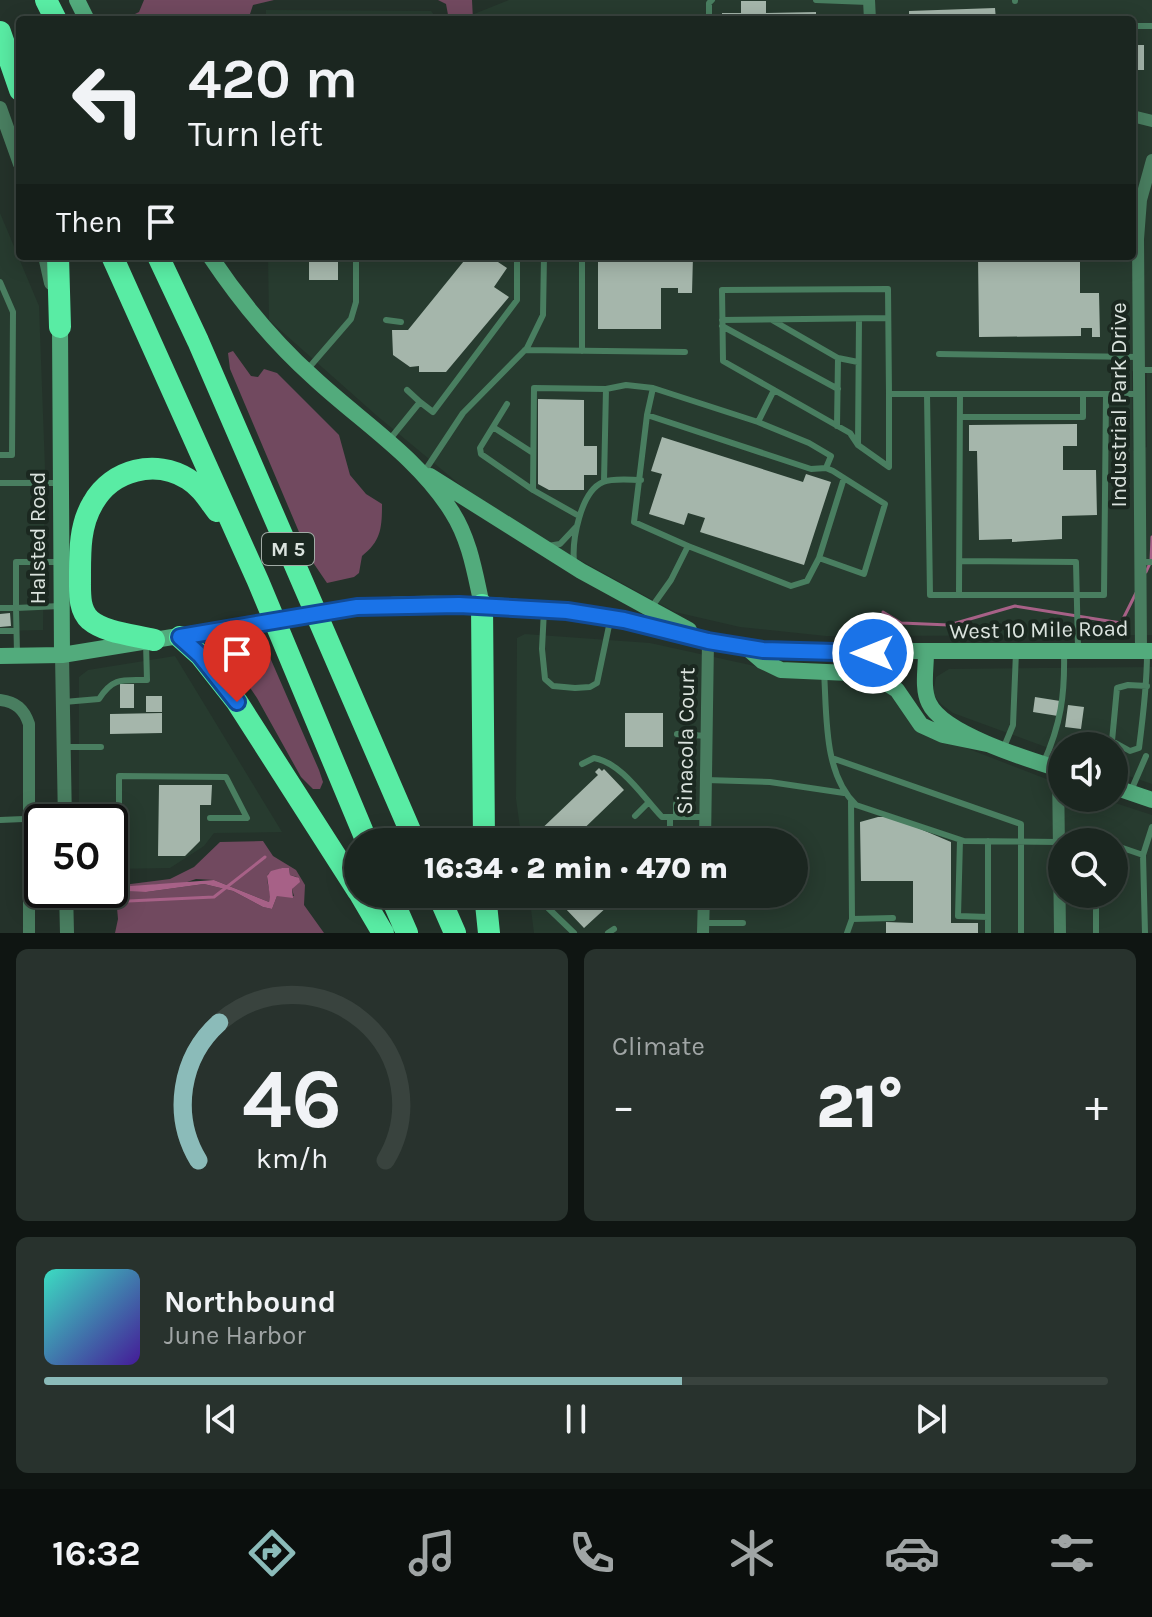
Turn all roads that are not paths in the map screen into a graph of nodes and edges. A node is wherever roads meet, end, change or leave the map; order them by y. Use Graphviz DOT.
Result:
graph roads {
  1 [pos="816,0"];
  2 [pos="869,1"];
  3 [pos="0,11"];
  4 [pos="0,32"];
  5 [pos="16,45"];
  6 [pos="16,78"];
  7 [pos="0,108"];
  8 [pos="16,153"];
  9 [pos="1152,162"];
  10 [pos="1136,228"];
  11 [pos="1136,250"];
  12 [pos="46,260"];
  13 [pos="58,260"];
  14 [pos="114,260"];
  15 [pos="160,260"];
  16 [pos="213,260"];
  17 [pos="356,260"];
  18 [pos="517,260"];
  19 [pos="544,260"];
  20 [pos="582,260"];
  21 [pos="0,282"];
  22 [pos="888,318"];
  23 [pos="859,319"];
  24 [pos="386,320"];
  25 [pos="772,320"];
  26 [pos="401,322"];
  27 [pos="722,323"];
  28 [pos="60,327"];
  29 [pos="525,350"];
  30 [pos="582,351"];
  31 [pos="685,352"];
  32 [pos="939,354"];
  33 [pos="838,358"];
  34 [pos="858,362"];
  35 [pos="1143,366"];
  36 [pos="306,371"];
  37 [pos="653,388"];
  38 [pos="606,389"];
  39 [pos="838,389"];
  40 [pos="407,390"];
  41 [pos="774,390"];
  42 [pos="889,394"];
  43 [pos="927,394"];
  44 [pos="960,394"];
  45 [pos="1083,394"];
  46 [pos="1106,394"];
  47 [pos="1139,394"];
  48 [pos="420,402"];
  49 [pos="507,404"];
  50 [pos="647,415"];
  51 [pos="960,417"];
  52 [pos="758,422"];
  53 [pos="837,426"];
  54 [pos="493,427"];
  55 [pos="388,442"];
  56 [pos="858,445"];
  57 [pos="533,453"];
  58 [pos="0,455"];
  59 [pos="826,468"];
  60 [pos="424,472"];
  61 [pos="844,478"];
  62 [pos="641,480"];
  63 [pos="604,481"];
  64 [pos="0,483"];
  65 [pos="59,483"];
  66 [pos="533,490"];
  67 [pos="1146,492"];
  68 [pos="579,516"];
  69 [pos="576,527"];
  70 [pos="688,546"];
  71 [pos="543,547"];
  72 [pos="819,558"];
  73 [pos="960,561"];
  74 [pos="61,562"];
  75 [pos="1146,562"];
  76 [pos="574,567"];
  77 [pos="258,581"];
  78 [pos="959,594"];
  79 [pos="1077,595"];
  80 [pos="482,605"];
  81 [pos="60,606"];
  82 [pos="0,608"];
  83 [pos="16,608"];
  84 [pos="650,609"];
  85 [pos="544,610"];
  86 [pos="611,618"];
  87 [pos="642,625"];
  88 [pos="0,631"];
  89 [pos="15,631"];
  90 [pos="180,637"];
  91 [pos="150,641"];
  92 [pos="708,641"];
  93 [pos="747,648"];
  94 [pos="1147,651"];
  95 [pos="1016,652"];
  96 [pos="1071,652"];
  97 [pos="926,653"];
  98 [pos="8,655"];
  99 [pos="62,655"];
  100 [pos="824,672"];
  101 [pos="1147,686"];
  102 [pos="1152,694"];
  103 [pos="0,700"];
  104 [pos="64,702"];
  105 [pos="1058,732"];
  106 [pos="677,734"];
  107 [pos="707,736"];
  108 [pos="65,747"];
  109 [pos="101,747"];
  110 [pos="995,747"];
  111 [pos="1137,751"];
  112 [pos="1149,757"];
  113 [pos="832,758"];
  114 [pos="582,764"];
  115 [pos="1048,765"];
  116 [pos="706,780"];
  117 [pos="1128,783"];
  118 [pos="1128,792"];
  119 [pos="844,793"];
  120 [pos="851,800"];
  121 [pos="1152,800"];
  122 [pos="649,802"];
  123 [pos="29,804"];
  124 [pos="65,804"];
  125 [pos="119,804"];
  126 [pos="676,804"];
  127 [pos="635,816"];
  128 [pos="673,817"];
  129 [pos="705,817"];
  130 [pos="210,818"];
  131 [pos="24,819"];
  132 [pos="0,820"];
  133 [pos="1152,827"];
  134 [pos="361,828"];
  135 [pos="409,828"];
  136 [pos="484,828"];
  137 [pos="671,828"];
  138 [pos="705,828"];
  139 [pos="960,840"];
  140 [pos="988,841"];
  141 [pos="1020,841"];
  142 [pos="1048,842"];
  143 [pos="1128,850"];
  144 [pos="1143,855"];
  145 [pos="344,870"];
  146 [pos="1144,884"];
  147 [pos="1152,884"];
  148 [pos="29,908"];
  149 [pos="66,908"];
  150 [pos="368,908"];
  151 [pos="396,908"];
  152 [pos="444,908"];
  153 [pos="486,908"];
  154 [pos="548,908"];
  155 [pos="704,908"];
  156 [pos="1060,908"];
  157 [pos="1096,908"];
  158 [pos="988,917"];
  159 [pos="893,918"];
  160 [pos="852,919"];
  161 [pos="743,923"];
  162 [pos="703,928"];
  163 [pos="29,933"];
  164 [pos="67,933"];
  165 [pos="383,933"];
  166 [pos="407,933"];
  167 [pos="455,933"];
  168 [pos="489,933"];
  169 [pos="574,933"];
  170 [pos="847,933"];
  171 [pos="988,933"];
  172 [pos="1021,933"];
  173 [pos="1060,933"];
  174 [pos="1096,933"];
  175 [pos="1145,933"];
  1 -- 2 [label="lane"];
  3 -- 5 [label="highway"];
  4 -- 6 [label="highway"];
  7 -- 8 [label="street"];
  9 -- 10 [label="street, Industrial Park Drive"];
  11 -- 35 [label="street, Industrial Park Drive"];
  12 -- 28 [label="street, Halsted Road"];
  13 -- 28 [label="highway"];
  14 -- 77 [label="highway, M 5"];
  15 -- 135 [label="highway, M 5"];
  16 -- 36 [label="main road"];
  17 -- 36 [label="lane"];
  18 -- 48 [label="lane"];
  19 -- 29 [label="lane"];
  20 -- 30 [label="lane"];
  21 -- 58 [label="lane"];
  22 -- 23 [label="lane"];
  22 -- 27 [label="lane"];
  22 -- 42 [label="lane"];
  23 -- 25 [label="lane"];
  23 -- 34 [label="lane"];
  24 -- 26 [label="lane"];
  25 -- 27 [label="lane"];
  25 -- 33 [label="lane"];
  27 -- 39 [label="lane"];
  27 -- 41 [label="lane"];
  28 -- 65 [label="main road, Halsted Road"];
  29 -- 30 [label="lane"];
  29 -- 60 [label="lane"];
  30 -- 31 [label="lane"];
  32 -- 35 [label="lane"];
  33 -- 34 [label="lane"];
  33 -- 39 [label="lane"];
  34 -- 56 [label="lane"];
  35 -- 47 [label="street, Industrial Park Drive"];
  36 -- 55 [label="main road"];
  37 -- 38 [label="lane"];
  37 -- 50 [label="lane"];
  37 -- 52 [label="lane"];
  38 -- 57 [label="lane"];
  38 -- 63 [label="lane"];
  39 -- 53 [label="lane"];
  40 -- 48 [label="lane"];
  41 -- 52 [label="lane"];
  41 -- 53 [label="lane"];
  42 -- 43 [label="lane"];
  42 -- 56 [label="lane"];
  43 -- 44 [label="lane"];
  43 -- 78 [label="lane"];
  44 -- 45 [label="lane"];
  44 -- 51 [label="lane"];
  45 -- 46 [label="lane"];
  45 -- 51 [label="lane"];
  46 -- 47 [label="lane"];
  46 -- 79 [label="lane"];
  47 -- 67 [label="street, Industrial Park Drive"];
  48 -- 55 [label="lane"];
  49 -- 54 [label="lane"];
  50 -- 59 [label="lane"];
  50 -- 62 [label="lane"];
  51 -- 73 [label="lane"];
  52 -- 59 [label="lane"];
  53 -- 56 [label="lane"];
  54 -- 57 [label="lane"];
  54 -- 66 [label="lane"];
  55 -- 60 [label="main road"];
  57 -- 66 [label="lane"];
  59 -- 61 [label="lane"];
  60 -- 71 [label="main road"];
  60 -- 80 [label="main road"];
  61 -- 72 [label="lane"];
  61 -- 72 [label="lane"];
  62 -- 63 [label="lane"];
  62 -- 70 [label="lane"];
  63 -- 68 [label="lane"];
  64 -- 65 [label="lane"];
  65 -- 74 [label="main road, Halsted Road"];
  66 -- 68 [label="lane"];
  67 -- 75 [label="street, Industrial Park Drive"];
  68 -- 69 [label="lane"];
  69 -- 71 [label="lane"];
  69 -- 76 [label="lane"];
  70 -- 72 [label="lane"];
  70 -- 84 [label="lane"];
  71 -- 76 [label="main road"];
  73 -- 78 [label="lane"];
  73 -- 79 [label="lane"];
  74 -- 81 [label="main road, Halsted Road"];
  74 -- 83 [label="lane"];
  75 -- 94 [label="street, Industrial Park Drive"];
  76 -- 84 [label="main road"];
  77 -- 91 [label="highway"];
  77 -- 134 [label="highway, M 5"];
  78 -- 79 [label="lane"];
  79 -- 96 [label="lane"];
  80 -- 85 [label="main road, West 10 Mile Road"];
  80 -- 90 [label="main road, West 10 Mile Road, bridge"];
  80 -- 136 [label="highway"];
  81 -- 83 [label="lane"];
  81 -- 99 [label="main road, Halsted Road"];
  82 -- 83 [label="lane"];
  83 -- 89 [label="lane"];
  84 -- 87 [label="lane"];
  84 -- 92 [label="main road"];
  85 -- 86 [label="main road, West 10 Mile Road"];
  85 -- 86 [label="lane"];
  86 -- 87 [label="main road, West 10 Mile Road"];
  87 -- 92 [label="main road, West 10 Mile Road"];
  88 -- 89 [label="lane"];
  89 -- 98 [label="lane"];
  90 -- 91 [label="main road, West 10 Mile Road"];
  90 -- 145 [label="highway"];
  91 -- 99 [label="main road, West 10 Mile Road"];
  91 -- 104 [label="lane"];
  92 -- 93 [label="main road, West 10 Mile Road"];
  92 -- 107 [label="street, Sinacola Court"];
  93 -- 97 [label="main road, West 10 Mile Road"];
  93 -- 100 [label="main road"];
  94 -- 96 [label="main road, West 10 Mile Road"];
  94 -- 101 [label="lane"];
  95 -- 96 [label="main road, West 10 Mile Road"];
  95 -- 97 [label="main road, West 10 Mile Road"];
  95 -- 110 [label="lane"];
  96 -- 105 [label="lane"];
  97 -- 110 [label="main road"];
  98 -- 99 [label="main road, West 10 Mile Road"];
  99 -- 104 [label="street, Halsted Road"];
  100 -- 110 [label="main road"];
  100 -- 113 [label="lane"];
  101 -- 102 [label="lane"];
  101 -- 111 [label="lane"];
  101 -- 111 [label="lane"];
  103 -- 123 [label="street"];
  104 -- 108 [label="street, Halsted Road"];
  106 -- 107 [label="lane"];
  107 -- 116 [label="street, Sinacola Court"];
  108 -- 109 [label="lane"];
  108 -- 124 [label="street, Halsted Road"];
  110 -- 115 [label="main road"];
  111 -- 112 [label="lane"];
  112 -- 117 [label="lane"];
  113 -- 119 [label="lane"];
  113 -- 141 [label="lane"];
  114 -- 122 [label="lane"];
  116 -- 119 [label="lane"];
  116 -- 129 [label="street, Sinacola Court"];
  118 -- 121 [label="main road"];
  119 -- 120 [label="lane"];
  120 -- 139 [label="lane"];
  120 -- 160 [label="lane"];
  122 -- 127 [label="lane"];
  122 -- 128 [label="lane"];
  125 -- 130 [label="lane"];
  126 -- 128 [label="lane"];
  128 -- 129 [label="lane"];
  128 -- 137 [label="lane"];
  129 -- 138 [label="street, Sinacola Court"];
  131 -- 132 [label="lane"];
  133 -- 144 [label="lane"];
  139 -- 140 [label="lane"];
  139 -- 158 [label="lane"];
  140 -- 141 [label="lane"];
  140 -- 158 [label="lane"];
  141 -- 142 [label="lane"];
  141 -- 172 [label="lane"];
  143 -- 144 [label="lane"];
  144 -- 146 [label="lane"];
  146 -- 147 [label="lane"];
  146 -- 175 [label="lane"];
  148 -- 163 [label="street"];
  149 -- 164 [label="street"];
  150 -- 165 [label="highway"];
  151 -- 166 [label="highway"];
  152 -- 167 [label="highway"];
  153 -- 168 [label="highway"];
  154 -- 169 [label="lane"];
  155 -- 162 [label="street"];
  156 -- 173 [label="street"];
  157 -- 174 [label="lane"];
  158 -- 171 [label="lane"];
  159 -- 160 [label="lane"];
  160 -- 170 [label="lane"];
  161 -- 162 [label="lane"];
}
